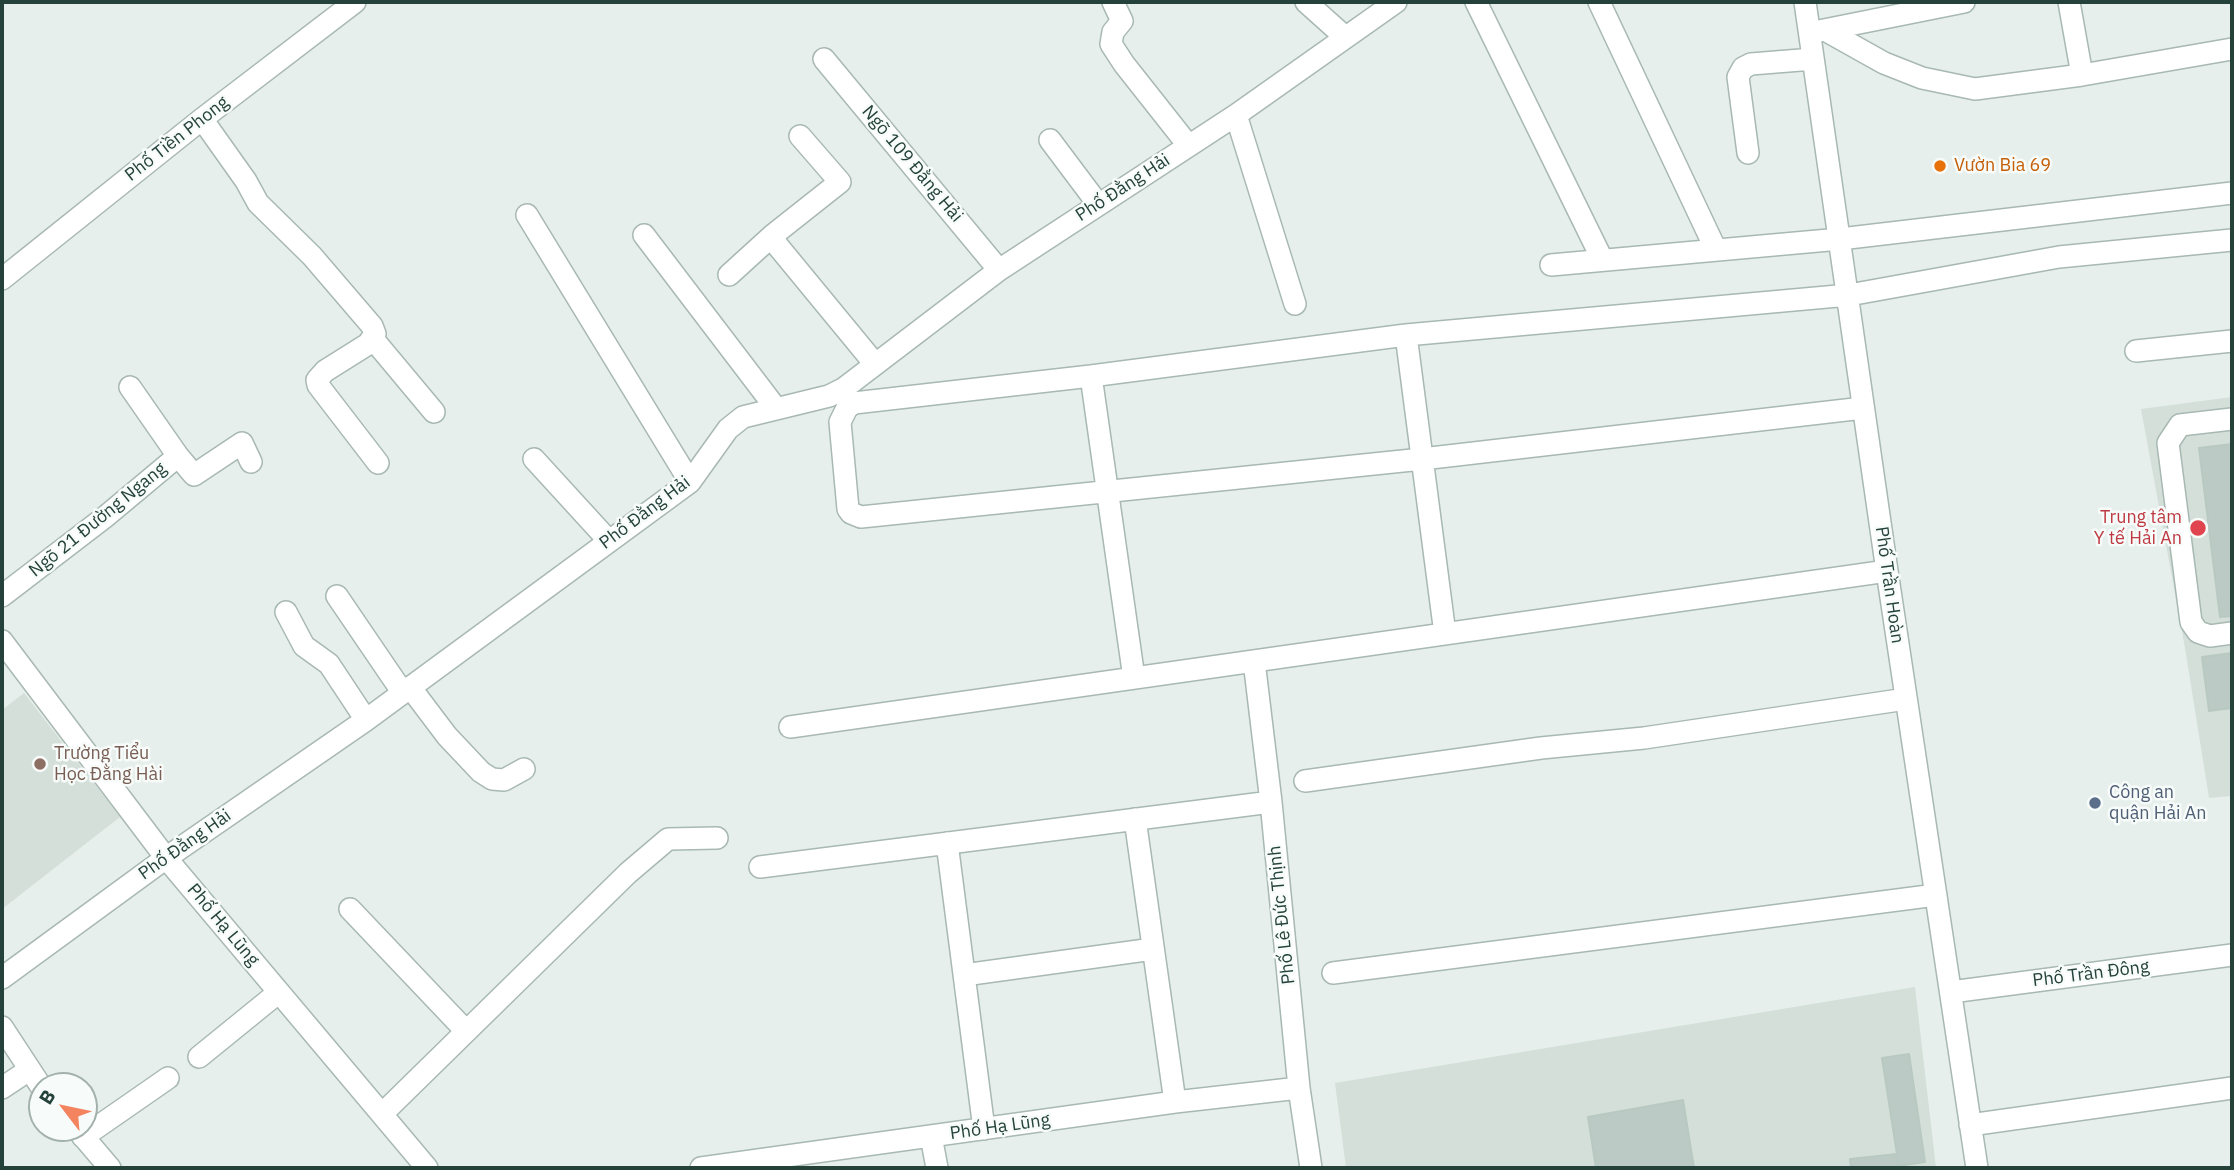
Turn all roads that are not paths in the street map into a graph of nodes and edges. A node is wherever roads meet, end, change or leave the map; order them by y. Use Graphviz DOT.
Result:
graph roads {
  1 [pos="355,2"];
  2 [pos="1113,2"];
  3 [pos="1306,2"];
  4 [pos="1396,2"];
  5 [pos="1476,2"];
  6 [pos="1599,2"];
  7 [pos="1805,2"];
  8 [pos="1965,2"];
  9 [pos="2069,2"];
  10 [pos="1817,31"];
  11 [pos="1345,37"];
  12 [pos="2232,49"];
  13 [pos="824,59"];
  14 [pos="1813,59"];
  15 [pos="2082,75"];
  16 [pos="1236,115"];
  17 [pos="202,119"];
  18 [pos="800,136"];
  19 [pos="1050,140"];
  20 [pos="1188,145"];
  21 [pos="1748,153"];
  22 [pos="2232,193"];
  23 [pos="1098,204"];
  24 [pos="527,215"];
  25 [pos="644,235"];
  26 [pos="773,235"];
  27 [pos="1840,239"];
  28 [pos="2232,240"];
  29 [pos="1716,250"];
  30 [pos="1602,259"];
  31 [pos="1551,265"];
  32 [pos="999,270"];
  33 [pos="729,275"];
  34 [pos="2,279"];
  35 [pos="1849,295"];
  36 [pos="1295,304"];
  37 [pos="1406,335"];
  38 [pos="373,339"];
  39 [pos="2232,341"];
  40 [pos="2136,351"];
  41 [pos="875,364"];
  42 [pos="1091,376"];
  43 [pos="130,387"];
  44 [pos="775,408"];
  45 [pos="1863,408"];
  46 [pos="434,412"];
  47 [pos="2232,419"];
  48 [pos="177,456"];
  49 [pos="534,459"];
  50 [pos="1422,459"];
  51 [pos="251,462"];
  52 [pos="378,463"];
  53 [pos="690,482"];
  54 [pos="1108,491"];
  55 [pos="609,541"];
  56 [pos="1887,571"];
  57 [pos="2,596"];
  58 [pos="337,596"];
  59 [pos="286,612"];
  60 [pos="2232,633"];
  61 [pos="1445,634"];
  62 [pos="2,641"];
  63 [pos="1254,661"];
  64 [pos="1134,678"];
  65 [pos="407,690"];
  66 [pos="1906,699"];
  67 [pos="366,720"];
  68 [pos="790,727"];
  69 [pos="524,769"];
  70 [pos="1305,781"];
  71 [pos="1271,802"];
  72 [pos="1135,819"];
  73 [pos="717,838"];
  74 [pos="947,843"];
  75 [pos="166,858"];
  76 [pos="760,867"];
  77 [pos="1936,895"];
  78 [pos="350,909"];
  79 [pos="1153,949"];
  80 [pos="2232,956"];
  81 [pos="1333,973"];
  82 [pos="964,975"];
  83 [pos="2,978"];
  84 [pos="279,992"];
  85 [pos="1951,992"];
  86 [pos="2,1027"];
  87 [pos="466,1031"];
  88 [pos="199,1057"];
  89 [pos="29,1070"];
  90 [pos="168,1078"];
  91 [pos="2,1088"];
  92 [pos="1299,1088"];
  93 [pos="2232,1088"];
  94 [pos="1175,1102"];
  95 [pos="382,1114"];
  96 [pos="98,1120"];
  97 [pos="1970,1125"];
  98 [pos="984,1129"];
  99 [pos="931,1136"];
  100 [pos="88,1142"];
  101 [pos="110,1168"];
  102 [pos="427,1168"];
  103 [pos="701,1168"];
  104 [pos="937,1168"];
  105 [pos="1311,1168"];
  106 [pos="1976,1168"];
  1 -- 17 [label="street, Phố Tiền Phong"];
  2 -- 20 [label="street"];
  3 -- 11 [label="street"];
  4 -- 11 [label="street, Phố Đằng Hải"];
  5 -- 30 [label="street"];
  6 -- 29 [label="street"];
  7 -- 10 [label="street, Phố Trần Hoàn"];
  8 -- 10 [label="street"];
  9 -- 15 [label="street"];
  10 -- 14 [label="street, Phố Trần Hoàn"];
  10 -- 15 [label="street"];
  11 -- 16 [label="street, Phố Đằng Hải"];
  12 -- 15 [label="street"];
  13 -- 32 [label="street, Ngõ 109 Đằng Hải"];
  14 -- 21 [label="street"];
  14 -- 27 [label="street, Phố Trần Hoàn"];
  16 -- 20 [label="street, Phố Đằng Hải"];
  16 -- 36 [label="street"];
  17 -- 34 [label="street, Phố Tiền Phong"];
  17 -- 38 [label="street"];
  18 -- 26 [label="street"];
  19 -- 23 [label="street"];
  20 -- 23 [label="street, Phố Đằng Hải"];
  22 -- 27 [label="street"];
  23 -- 32 [label="street, Phố Đằng Hải"];
  24 -- 53 [label="street"];
  25 -- 44 [label="street"];
  26 -- 33 [label="street"];
  26 -- 41 [label="street"];
  27 -- 29 [label="street"];
  27 -- 35 [label="street, Phố Trần Hoàn"];
  28 -- 35 [label="street"];
  29 -- 30 [label="street"];
  30 -- 31 [label="street"];
  32 -- 41 [label="street, Phố Đằng Hải"];
  35 -- 37 [label="street"];
  35 -- 45 [label="street, Phố Trần Hoàn"];
  37 -- 42 [label="street"];
  37 -- 50 [label="street"];
  38 -- 46 [label="street"];
  38 -- 52 [label="street"];
  39 -- 40 [label="street"];
  41 -- 44 [label="street, Phố Đằng Hải"];
  42 -- 54 [label="street"];
  42 -- 54 [label="street"];
  43 -- 48 [label="street"];
  44 -- 53 [label="street, Phố Đằng Hải"];
  45 -- 50 [label="street"];
  45 -- 56 [label="street, Phố Trần Hoàn"];
  47 -- 60 [label="street"];
  48 -- 51 [label="street, Ngõ 21 Đường Ngang"];
  48 -- 57 [label="street, Ngõ 21 Đường Ngang"];
  49 -- 55 [label="street"];
  50 -- 54 [label="street"];
  50 -- 61 [label="street"];
  53 -- 55 [label="street, Phố Đằng Hải"];
  54 -- 64 [label="street"];
  55 -- 65 [label="street, Phố Đằng Hải"];
  56 -- 61 [label="street"];
  56 -- 66 [label="street, Phố Trần Hoàn"];
  58 -- 65 [label="street"];
  59 -- 67 [label="street"];
  61 -- 63 [label="street"];
  62 -- 75 [label="street, Phố Hạ Lũng"];
  63 -- 64 [label="street"];
  63 -- 71 [label="street, Phố Lê Đức Thịnh"];
  64 -- 68 [label="street"];
  65 -- 67 [label="street, Phố Đằng Hải"];
  65 -- 69 [label="street"];
  66 -- 70 [label="street"];
  66 -- 77 [label="street, Phố Trần Hoàn"];
  67 -- 75 [label="street, Phố Đằng Hải"];
  71 -- 72 [label="street"];
  71 -- 92 [label="street, Phố Lê Đức Thịnh"];
  72 -- 74 [label="street"];
  72 -- 79 [label="street"];
  73 -- 87 [label="street"];
  74 -- 76 [label="street"];
  74 -- 82 [label="street"];
  75 -- 83 [label="street, Phố Đằng Hải"];
  75 -- 84 [label="street, Phố Hạ Lũng"];
  77 -- 81 [label="street"];
  77 -- 85 [label="street, Phố Trần Hoàn"];
  78 -- 87 [label="street"];
  79 -- 82 [label="street"];
  79 -- 94 [label="street"];
  80 -- 85 [label="street, Phố Trần Đông"];
  82 -- 98 [label="street"];
  84 -- 88 [label="street"];
  84 -- 95 [label="street, Phố Hạ Lũng"];
  85 -- 97 [label="street, Phố Trần Hoàn"];
  86 -- 89 [label="street"];
  87 -- 95 [label="street"];
  89 -- 91 [label="street"];
  90 -- 96 [label="street"];
  92 -- 94 [label="street, Phố Hạ Lũng"];
  92 -- 105 [label="street, Phố Lê Đức Thịnh"];
  93 -- 97 [label="street"];
  94 -- 98 [label="street, Phố Hạ Lũng"];
  95 -- 102 [label="street, Phố Hạ Lũng"];
  97 -- 106 [label="street, Phố Trần Hoàn"];
  98 -- 99 [label="street, Phố Hạ Lũng"];
  99 -- 103 [label="street, Phố Hạ Lũng"];
  99 -- 104 [label="street"];
  100 -- 101 [label="street"];
}
